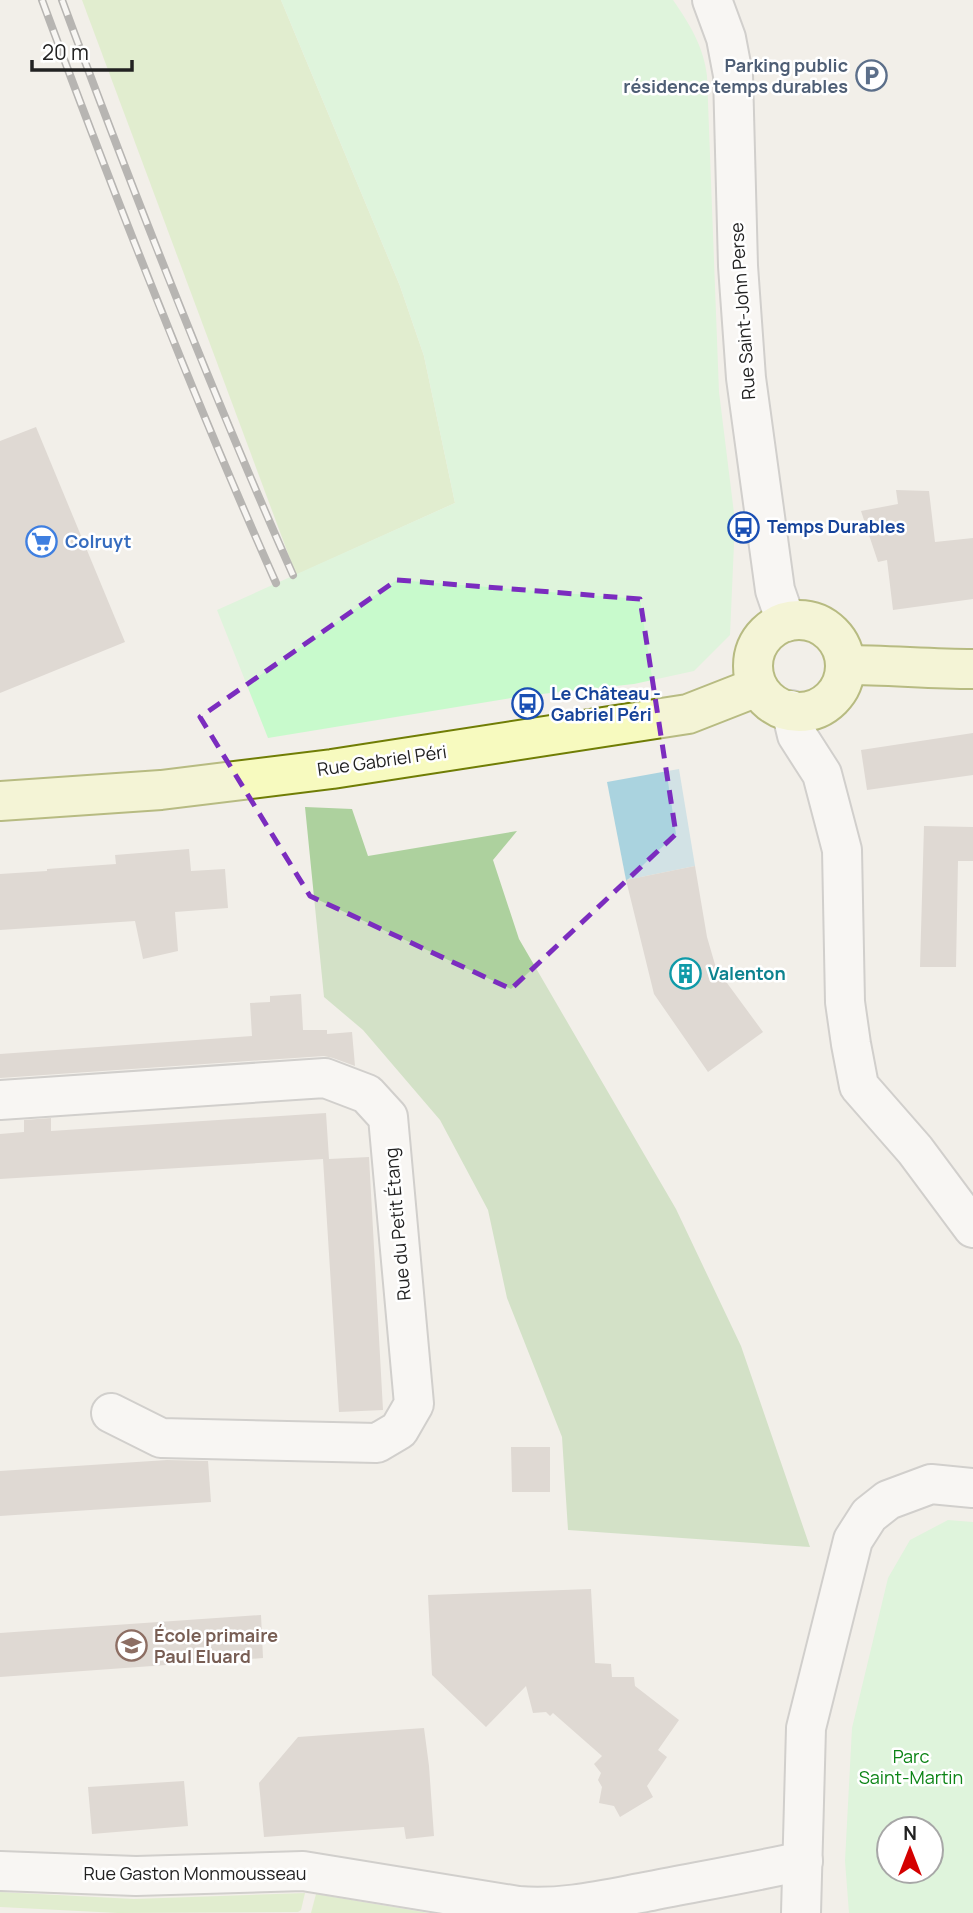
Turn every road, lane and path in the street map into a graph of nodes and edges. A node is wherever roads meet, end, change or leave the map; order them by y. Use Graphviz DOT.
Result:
graph roads {
  1 [pos="712,0"];
  2 [pos="786,622"];
  3 [pos="845,665"];
  4 [pos="973,669"];
  5 [pos="757,687"];
  6 [pos="791,710"];
  7 [pos="0,802"];
  8 [pos="0,1100"];
  9 [pos="973,1228"];
  10 [pos="111,1413"];
  11 [pos="973,1488"];
  12 [pos="803,1861"];
  13 [pos="0,1871"];
  14 [pos="801,1913"];
  1 -- 2 [label="street, Rue Saint-John Perse"];
  2 -- 3 [label="street"];
  2 -- 5 [label="street"];
  3 -- 4 [label="street"];
  3 -- 6 [label="street"];
  5 -- 6 [label="street"];
  5 -- 7 [label="street, Rue Gabriel Péri"];
  6 -- 9 [label="street"];
  8 -- 10 [label="street, Rue du Petit Étang"];
  11 -- 12 [label="street"];
  12 -- 13 [label="street, Rue Gaston Monmousseau"];
  12 -- 14 [label="street"];
}
